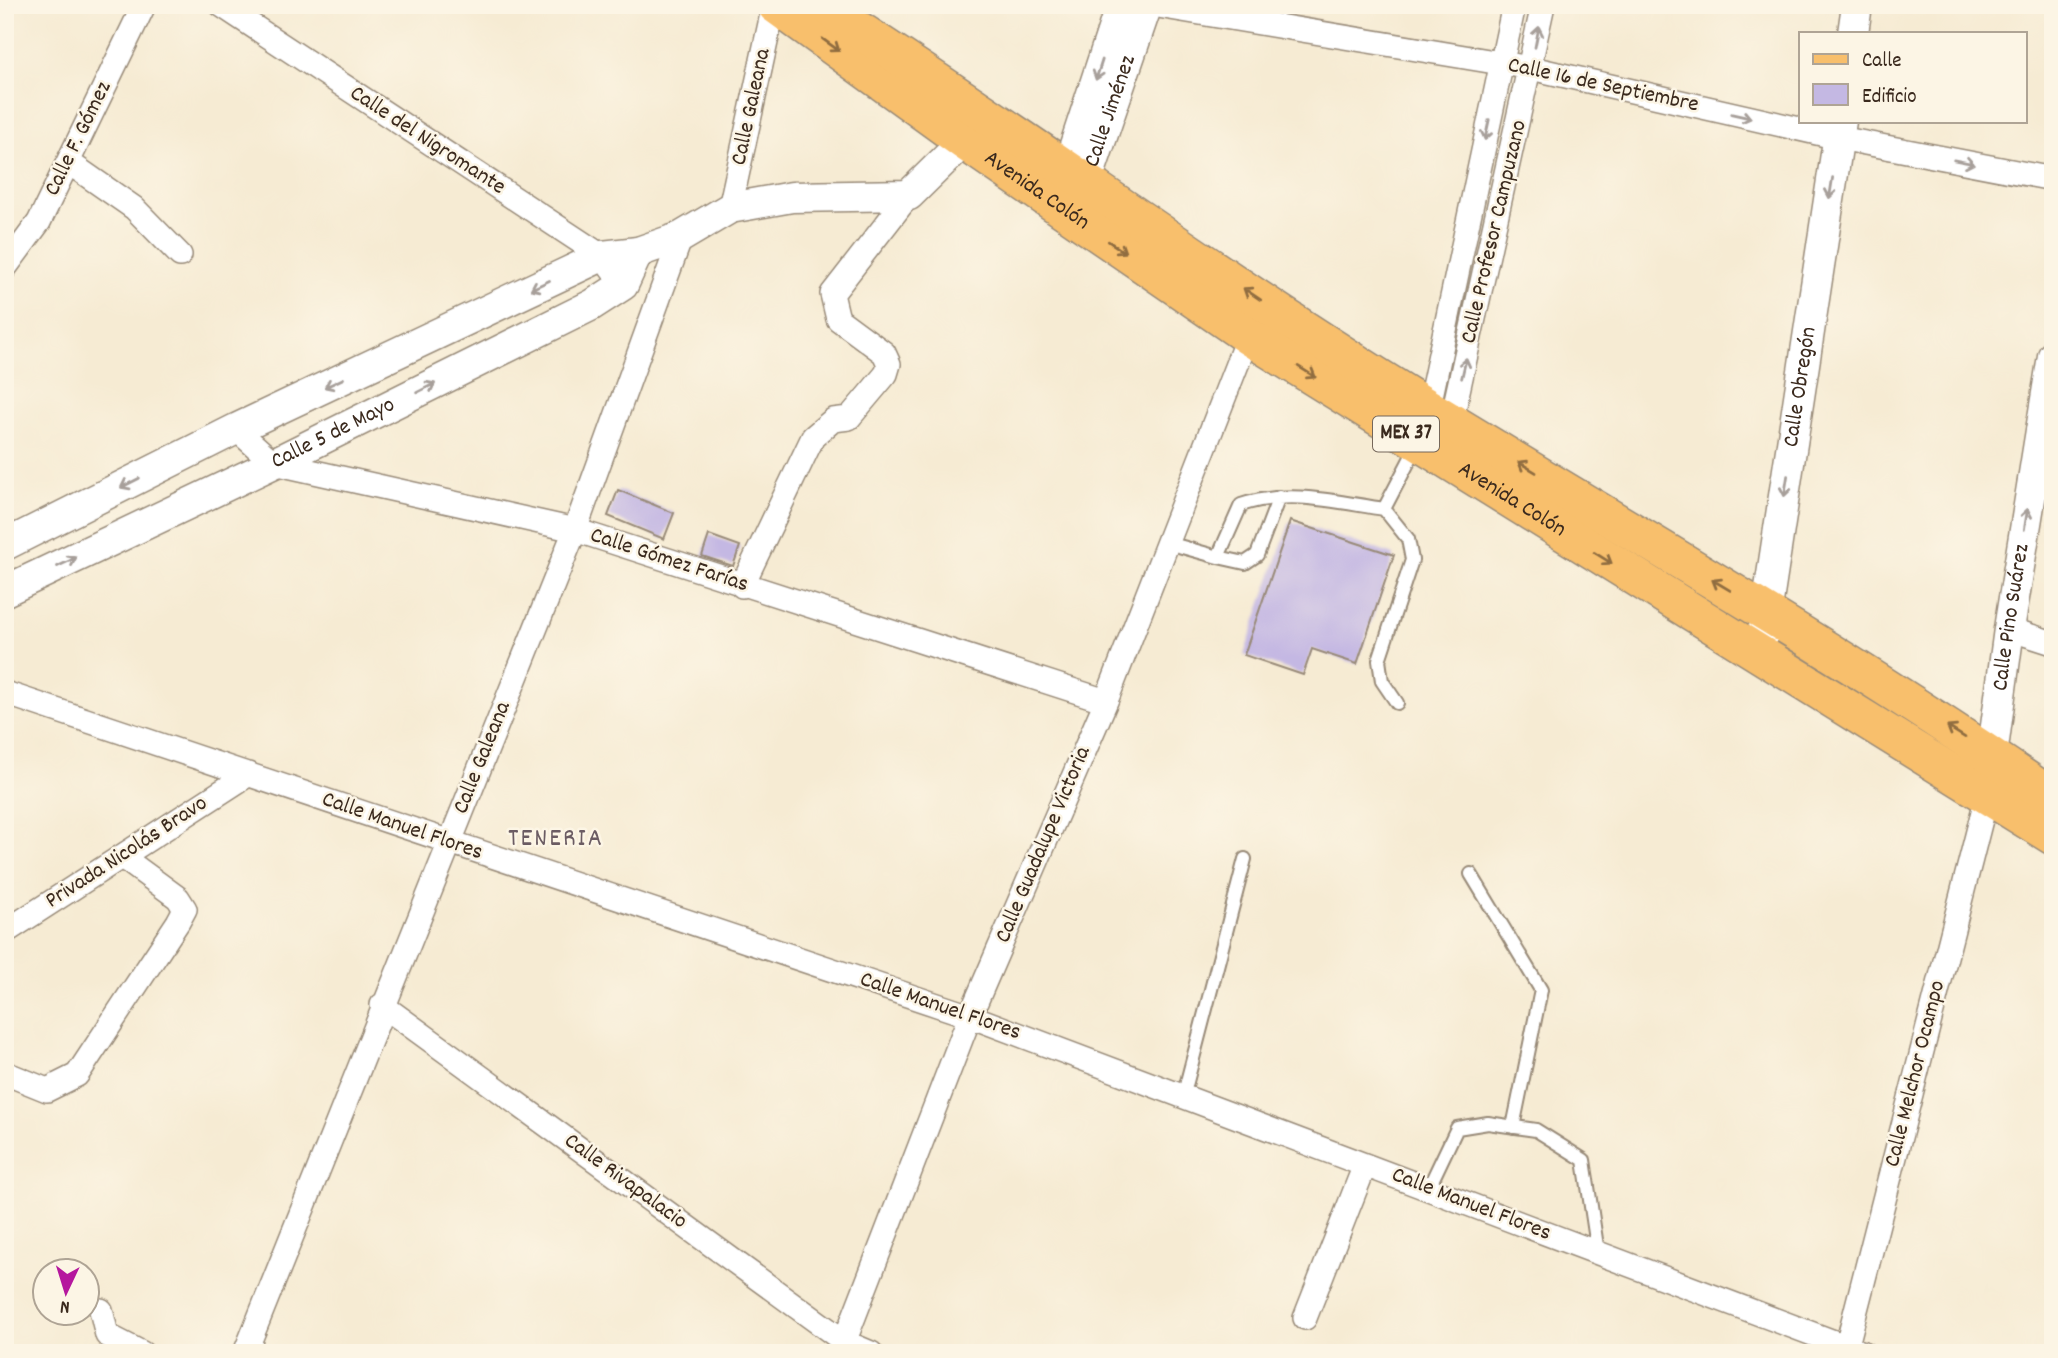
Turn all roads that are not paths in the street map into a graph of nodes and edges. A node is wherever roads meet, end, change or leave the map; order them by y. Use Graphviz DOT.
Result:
graph roads {
  1 [pos="144,5"];
  2 [pos="222,5"];
  3 [pos="775,5"];
  4 [pos="827,5"];
  5 [pos="1121,5"];
  6 [pos="1149,5"];
  7 [pos="1514,5"];
  8 [pos="1544,5"];
  9 [pos="1857,5"];
  10 [pos="1853,32"];
  11 [pos="1501,63"];
  12 [pos="1531,68"];
  13 [pos="1799,122"];
  14 [pos="1800,122"];
  15 [pos="970,125"];
  16 [pos="1840,130"];
  17 [pos="68,162"];
  18 [pos="1077,175"];
  19 [pos="2053,179"];
  20 [pos="909,195"];
  21 [pos="730,208"];
  22 [pos="1065,211"];
  23 [pos="681,237"];
  24 [pos="638,252"];
  25 [pos="180,254"];
  26 [pos="601,256"];
  27 [pos="5,268"];
  28 [pos="623,285"];
  29 [pos="1248,336"];
  30 [pos="2053,356"];
  31 [pos="236,429"];
  32 [pos="1435,432"];
  33 [pos="274,463"];
  34 [pos="1279,497"];
  35 [pos="1384,509"];
  36 [pos="575,530"];
  37 [pos="1168,543"];
  38 [pos="5,545"];
  39 [pos="1219,557"];
  40 [pos="742,586"];
  41 [pos="5,591"];
  42 [pos="1767,613"];
  43 [pos="2009,629"];
  44 [pos="2053,643"];
  45 [pos="1760,654"];
  46 [pos="5,692"];
  47 [pos="1106,701"];
  48 [pos="1397,703"];
  49 [pos="1992,756"];
  50 [pos="249,774"];
  51 [pos="1987,796"];
  52 [pos="2053,798"];
  53 [pos="2053,836"];
  54 [pos="449,843"];
  55 [pos="122,857"];
  56 [pos="1245,859"];
  57 [pos="1471,874"];
  58 [pos="5,932"];
  59 [pos="383,1005"];
  60 [pos="970,1016"];
  61 [pos="5,1073"];
  62 [pos="1183,1097"];
  63 [pos="1513,1127"];
  64 [pos="1365,1165"];
  65 [pos="1428,1189"];
  66 [pos="1598,1253"];
  67 [pos="102,1314"];
  68 [pos="1305,1318"];
  69 [pos="843,1347"];
  70 [pos="1852,1351"];
  71 [pos="142,1353"];
  72 [pos="245,1353"];
  73 [pos="871,1353"];
  1 -- 17 [label="street, Calle F. Gómez"];
  2 -- 26 [label="street, Calle del Nigromante"];
  3 -- 15 [label="main road, Avenida Colón / MEX 37, one-way"];
  3 -- 21 [label="street, Calle Galeana"];
  4 -- 15 [label="main road, Avenida Colón / MEX 37"];
  5 -- 18 [label="street, Calle Jiménez, one-way"];
  6 -- 11 [label="street, Calle 16 de Septiembre"];
  6 -- 18 [label="street, Calle Jiménez"];
  7 -- 11 [label="street, Calle Profesor Campuzano"];
  12 -- 8 [label="street, Calle Profesor Campuzano, one-way"];
  9 -- 10 [label="street"];
  11 -- 12 [label="street, Calle 16 de Septiembre"];
  11 -- 32 [label="street, Calle Profesor Campuzano, one-way"];
  12 -- 13 [label="street, Calle 16 de Septiembre, one-way"];
  32 -- 12 [label="street, Calle Profesor Campuzano, one-way"];
  14 -- 16 [label="street, Calle 16 de Septiembre, one-way"];
  15 -- 18 [label="main road, Avenida Colón / MEX 37"];
  15 -- 20 [label="street"];
  15 -- 22 [label="main road, Avenida Colón / MEX 37"];
  16 -- 19 [label="street, Calle 16 de Septiembre, one-way"];
  16 -- 42 [label="street, Calle Obregón, one-way"];
  17 -- 25 [label="street"];
  17 -- 27 [label="street, Calle F. Gómez"];
  18 -- 22 [label="street, Calle Jiménez"];
  32 -- 18 [label="main road, Avenida Colón / MEX 37, one-way"];
  20 -- 21 [label="street, Calle 5 de Mayo"];
  20 -- 40 [label="street"];
  21 -- 23 [label="street, Calle 5 de Mayo"];
  22 -- 29 [label="main road, Avenida Colón / MEX 37, one-way"];
  23 -- 24 [label="street, Calle 5 de Mayo"];
  23 -- 36 [label="street, Calle Galeana"];
  24 -- 26 [label="street, Calle 5 de Mayo"];
  24 -- 28 [label="street"];
  26 -- 28 [label="street, Calle del Nigromante"];
  26 -- 31 [label="street, Calle 5 de Mayo, one-way"];
  33 -- 28 [label="street, Calle 5 de Mayo, one-way"];
  29 -- 32 [label="main road, Avenida Colón / MEX 37, one-way"];
  29 -- 37 [label="street, Calle Guadalupe Victoria"];
  43 -- 30 [label="street, Calle Pino Suárez, one-way"];
  31 -- 33 [label="street, Calle Gómez Farías"];
  31 -- 38 [label="street, Calle 5 de Mayo, one-way"];
  32 -- 35 [label="lane"];
  42 -- 32 [label="main road, Avenida Colón / MEX 37, one-way"];
  32 -- 45 [label="main road, Avenida Colón / MEX 37, one-way"];
  33 -- 36 [label="street, Calle Gómez Farías"];
  41 -- 33 [label="street, Calle 5 de Mayo, one-way"];
  34 -- 35 [label="lane"];
  34 -- 39 [label="lane"];
  34 -- 39 [label="lane"];
  35 -- 48 [label="lane"];
  36 -- 40 [label="street, Calle Gómez Farías"];
  36 -- 54 [label="street, Calle Galeana"];
  37 -- 39 [label="lane"];
  37 -- 47 [label="street, Calle Guadalupe Victoria"];
  40 -- 47 [label="street, Calle Gómez Farías"];
  42 -- 45 [label="street, Calle Obregón"];
  49 -- 42 [label="main road, Avenida Colón / MEX 37, one-way"];
  43 -- 44 [label="street"];
  43 -- 49 [label="street, Calle Pino Suárez"];
  45 -- 51 [label="main road, Avenida Colón / MEX 37"];
  46 -- 50 [label="street, Calle Manuel Flores"];
  47 -- 60 [label="street, Calle Guadalupe Victoria"];
  49 -- 52 [label="main road, Avenida Colón / MEX 37"];
  50 -- 54 [label="street, Calle Manuel Flores"];
  50 -- 55 [label="street, Privada Nicolás Bravo"];
  51 -- 53 [label="main road, Avenida Colón / MEX 37"];
  51 -- 70 [label="street, Calle Melchor Ocampo"];
  54 -- 59 [label="street, Calle Galeana"];
  54 -- 60 [label="street, Calle Manuel Flores"];
  55 -- 58 [label="street, Privada Nicolás Bravo"];
  55 -- 61 [label="street"];
  56 -- 62 [label="lane"];
  57 -- 63 [label="lane"];
  59 -- 69 [label="street, Calle Rivapalacio"];
  59 -- 72 [label="street, Calle Galeana"];
  60 -- 62 [label="street, Calle Manuel Flores"];
  60 -- 69 [label="street, Calle Guadalupe Victoria"];
  62 -- 64 [label="street, Calle Manuel Flores"];
  63 -- 65 [label="lane"];
  63 -- 66 [label="lane"];
  64 -- 65 [label="street, Calle Manuel Flores"];
  64 -- 68 [label="street"];
  65 -- 66 [label="street, Calle Manuel Flores"];
  66 -- 70 [label="street, Calle Manuel Flores"];
  67 -- 71 [label="street"];
  69 -- 73 [label="street, Calle Rivapalacio"];
}
